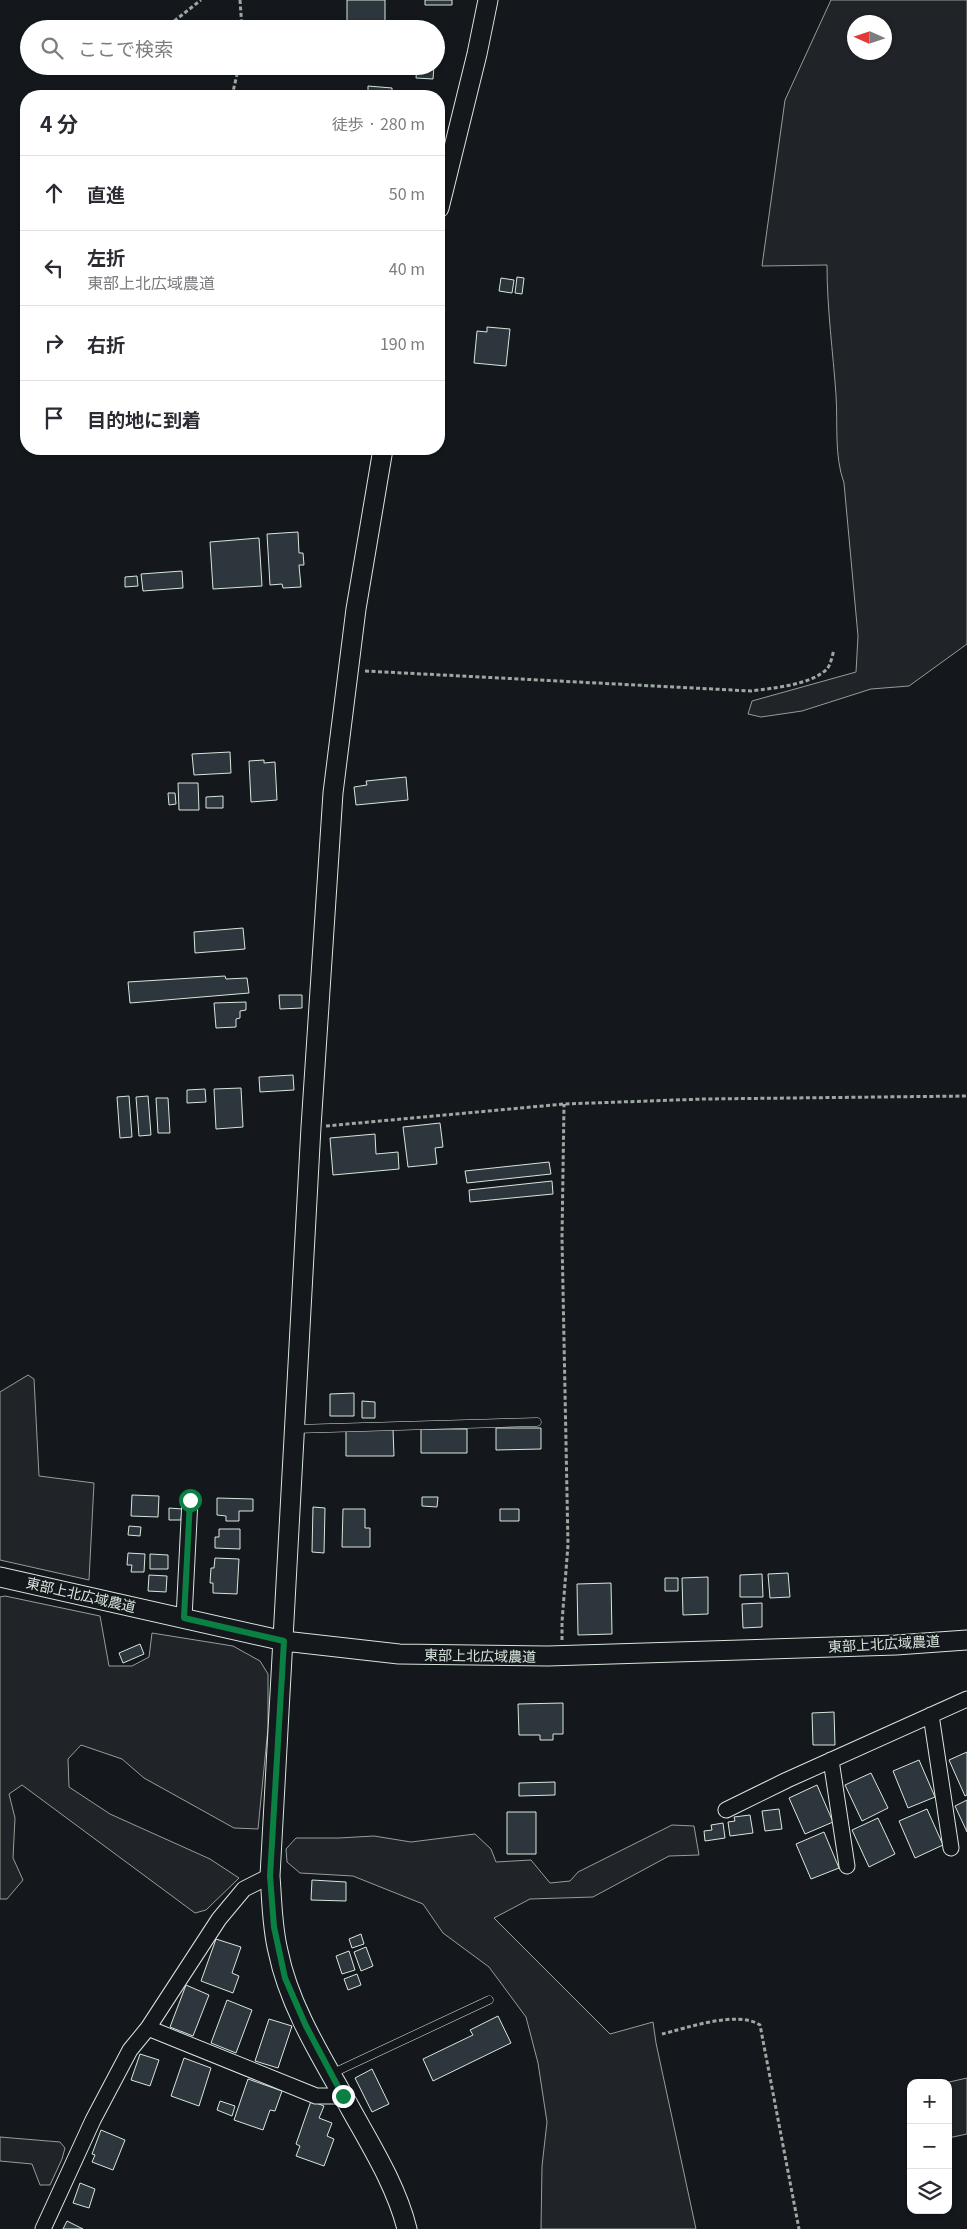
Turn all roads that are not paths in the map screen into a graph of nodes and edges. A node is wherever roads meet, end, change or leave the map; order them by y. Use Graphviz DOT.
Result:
graph roads {
  1 [pos="488,0"];
  2 [pos="445,184"];
  3 [pos="382,455"];
  4 [pos="536,1422"];
  5 [pos="295,1429"];
  6 [pos="190,1500"];
  7 [pos="0,1577"];
  8 [pos="184,1618"];
  9 [pos="967,1640"];
  10 [pos="284,1641"];
  11 [pos="967,1699"];
  12 [pos="930,1715"];
  13 [pos="831,1760"];
  14 [pos="726,1810"];
  15 [pos="951,1848"];
  16 [pos="846,1866"];
  17 [pos="270,1876"];
  18 [pos="488,2000"];
  19 [pos="148,2028"];
  20 [pos="331,2074"];
  21 [pos="343,2096"];
  22 [pos="43,2229"];
  23 [pos="407,2229"];
  1 -- 2 [label="street"];
  3 -- 5 [label="street"];
  4 -- 5 [label="lane"];
  5 -- 10 [label="street"];
  6 -- 8 [label="street"];
  7 -- 8 [label="street, 東部上北広域農道"];
  8 -- 10 [label="street, 東部上北広域農道"];
  9 -- 10 [label="street, 東部上北広域農道"];
  10 -- 17 [label="street"];
  11 -- 12 [label="street"];
  12 -- 13 [label="street"];
  12 -- 15 [label="street"];
  13 -- 14 [label="street"];
  13 -- 16 [label="street"];
  17 -- 19 [label="street"];
  17 -- 20 [label="street"];
  18 -- 20 [label="lane"];
  19 -- 21 [label="street"];
  19 -- 22 [label="street"];
  20 -- 21 [label="street"];
  21 -- 23 [label="street"];
}
